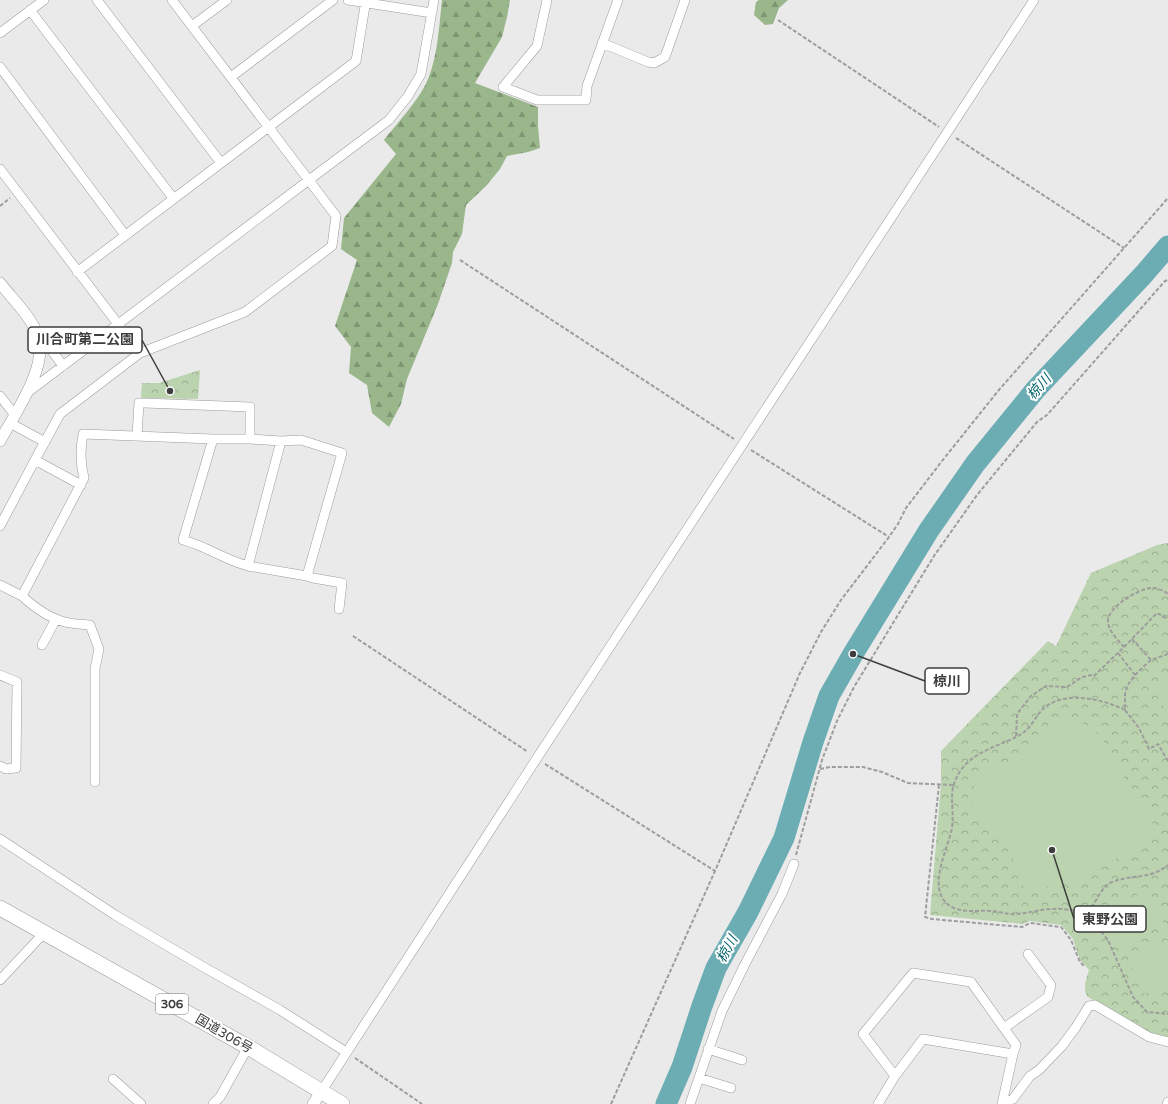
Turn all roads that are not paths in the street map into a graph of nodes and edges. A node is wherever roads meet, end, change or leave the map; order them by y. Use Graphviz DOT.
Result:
graph roads {
  1 [pos="44,0"];
  2 [pos="97,0"];
  3 [pos="172,0"];
  4 [pos="227,0"];
  5 [pos="333,0"];
  6 [pos="348,0"];
  7 [pos="434,0"];
  8 [pos="548,0"];
  9 [pos="618,0"];
  10 [pos="685,0"];
  11 [pos="1034,0"];
  12 [pos="366,1"];
  13 [pos="30,10"];
  14 [pos="432,12"];
  15 [pos="192,26"];
  16 [pos="0,33"];
  17 [pos="602,43"];
  18 [pos="0,68"];
  19 [pos="230,77"];
  20 [pos="269,127"];
  21 [pos="221,163"];
  22 [pos="0,169"];
  23 [pos="309,180"];
  24 [pos="173,198"];
  25 [pos="125,235"];
  26 [pos="77,272"];
  27 [pos="1,288"];
  28 [pos="30,320"];
  29 [pos="118,325"];
  30 [pos="140,353"];
  31 [pos="63,366"];
  32 [pos="26,393"];
  33 [pos="0,396"];
  34 [pos="12,419"];
  35 [pos="137,436"];
  36 [pos="213,439"];
  37 [pos="250,439"];
  38 [pos="0,441"];
  39 [pos="281,441"];
  40 [pos="45,442"];
  41 [pos="35,460"];
  42 [pos="82,485"];
  43 [pos="0,526"];
  44 [pos="248,566"];
  45 [pos="307,576"];
  46 [pos="0,585"];
  47 [pos="22,596"];
  48 [pos="339,609"];
  49 [pos="56,619"];
  50 [pos="42,645"];
  51 [pos="0,675"];
  52 [pos="0,766"];
  53 [pos="95,782"];
  54 [pos="0,839"];
  55 [pos="794,864"];
  56 [pos="0,908"];
  57 [pos="44,933"];
  58 [pos="1028,954"];
  59 [pos="0,980"];
  60 [pos="1004,1028"];
  61 [pos="1168,1042"];
  62 [pos="248,1047"];
  63 [pos="708,1049"];
  64 [pos="346,1052"];
  65 [pos="1013,1054"];
  66 [pos="742,1060"];
  67 [pos="895,1076"];
  68 [pos="699,1078"];
  69 [pos="113,1079"];
  70 [pos="731,1088"];
  71 [pos="317,1098"];
  72 [pos="1002,1103"];
  73 [pos="141,1104"];
  74 [pos="213,1104"];
  75 [pos="342,1104"];
  76 [pos="690,1104"];
  77 [pos="878,1104"];
  1 -- 13 [label="street"];
  2 -- 21 [label="street"];
  3 -- 15 [label="street"];
  4 -- 15 [label="street"];
  5 -- 19 [label="street"];
  6 -- 12 [label="street"];
  7 -- 14 [label="street"];
  8 -- 17 [label="street"];
  9 -- 17 [label="street"];
  10 -- 17 [label="street"];
  11 -- 64 [label="street"];
  12 -- 14 [label="street"];
  12 -- 20 [label="street"];
  13 -- 16 [label="street"];
  13 -- 24 [label="street"];
  14 -- 23 [label="street"];
  15 -- 19 [label="street"];
  18 -- 25 [label="street"];
  19 -- 20 [label="street"];
  20 -- 21 [label="street"];
  20 -- 23 [label="street"];
  21 -- 24 [label="street"];
  22 -- 26 [label="street"];
  23 -- 29 [label="street"];
  23 -- 30 [label="street"];
  24 -- 25 [label="street"];
  25 -- 26 [label="street"];
  26 -- 29 [label="street"];
  27 -- 28 [label="street"];
  28 -- 31 [label="street"];
  28 -- 32 [label="street"];
  29 -- 30 [label="street"];
  29 -- 31 [label="street"];
  30 -- 40 [label="street"];
  31 -- 32 [label="street"];
  32 -- 34 [label="street"];
  33 -- 34 [label="street"];
  34 -- 38 [label="street"];
  34 -- 40 [label="street"];
  35 -- 36 [label="street"];
  35 -- 37 [label="street"];
  35 -- 42 [label="street"];
  36 -- 37 [label="street"];
  36 -- 44 [label="street"];
  37 -- 39 [label="street"];
  39 -- 44 [label="street"];
  39 -- 45 [label="street"];
  40 -- 41 [label="street"];
  41 -- 42 [label="street"];
  41 -- 43 [label="street"];
  42 -- 47 [label="street"];
  44 -- 45 [label="street"];
  45 -- 48 [label="street"];
  46 -- 47 [label="street"];
  47 -- 49 [label="street"];
  49 -- 50 [label="street"];
  49 -- 53 [label="street"];
  51 -- 52 [label="street"];
  54 -- 64 [label="street"];
  55 -- 63 [label="street"];
  56 -- 57 [label="highway, 国道306号 / 306"];
  57 -- 59 [label="street"];
  57 -- 62 [label="highway, 国道306号 / 306"];
  58 -- 60 [label="street"];
  60 -- 65 [label="street"];
  60 -- 67 [label="street"];
  61 -- 72 [label="street"];
  62 -- 71 [label="highway, 国道306号 / 306"];
  62 -- 74 [label="street"];
  63 -- 66 [label="street"];
  63 -- 68 [label="street"];
  64 -- 71 [label="street"];
  65 -- 67 [label="street"];
  65 -- 72 [label="street"];
  67 -- 77 [label="street"];
  68 -- 70 [label="street"];
  68 -- 76 [label="street"];
  69 -- 73 [label="street"];
  71 -- 75 [label="highway, 国道306号 / 306"];
}
